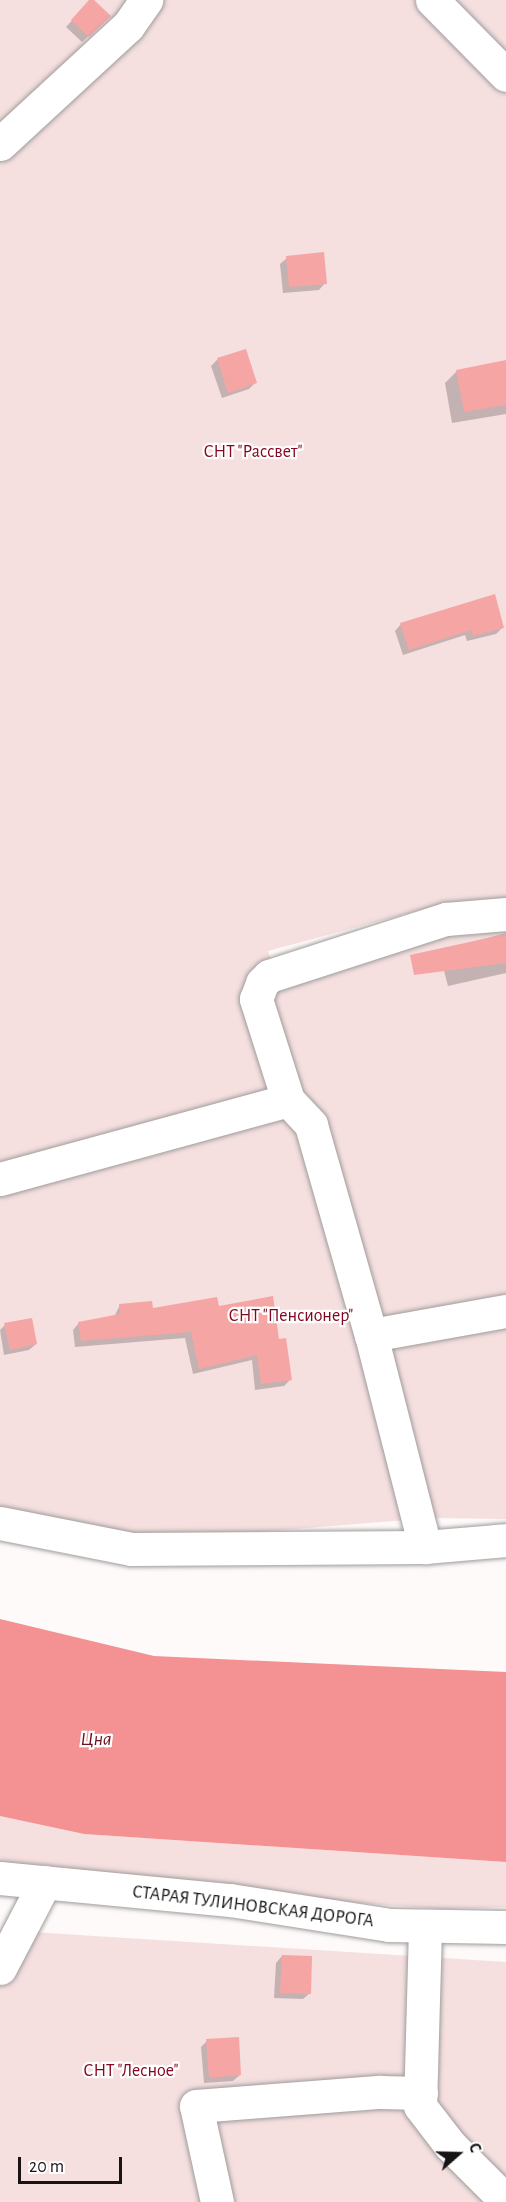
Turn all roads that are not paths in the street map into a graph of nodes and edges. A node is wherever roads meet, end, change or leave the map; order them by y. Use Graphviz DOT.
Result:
graph roads {
  1 [pos="146,0"];
  2 [pos="432,0"];
  3 [pos="501,59"];
  4 [pos="0,144"];
  5 [pos="506,914"];
  6 [pos="288,1100"];
  7 [pos="0,1179"];
  8 [pos="506,1311"];
  9 [pos="371,1335"];
  10 [pos="0,1523"];
  11 [pos="506,1540"];
  12 [pos="424,1547"];
  13 [pos="0,1878"];
  14 [pos="45,1882"];
  15 [pos="506,1927"];
  16 [pos="424,1928"];
  17 [pos="0,1968"];
  18 [pos="421,2093"];
  19 [pos="506,2201"];
  20 [pos="218,2202"];
  1 -- 4 [label="street"];
  2 -- 3 [label="street"];
  5 -- 6 [label="street"];
  6 -- 7 [label="street"];
  6 -- 9 [label="street"];
  8 -- 9 [label="street"];
  9 -- 12 [label="street"];
  10 -- 12 [label="street"];
  11 -- 12 [label="street"];
  13 -- 14 [label="street, СТАРАЯ ТУЛИНОВСКАЯ ДОРОГА"];
  14 -- 16 [label="street, СТАРАЯ ТУЛИНОВСКАЯ ДОРОГА"];
  14 -- 17 [label="street"];
  15 -- 16 [label="street, СТАРАЯ ТУЛИНОВСКАЯ ДОРОГА"];
  16 -- 18 [label="street"];
  18 -- 19 [label="street"];
  18 -- 20 [label="street"];
}
